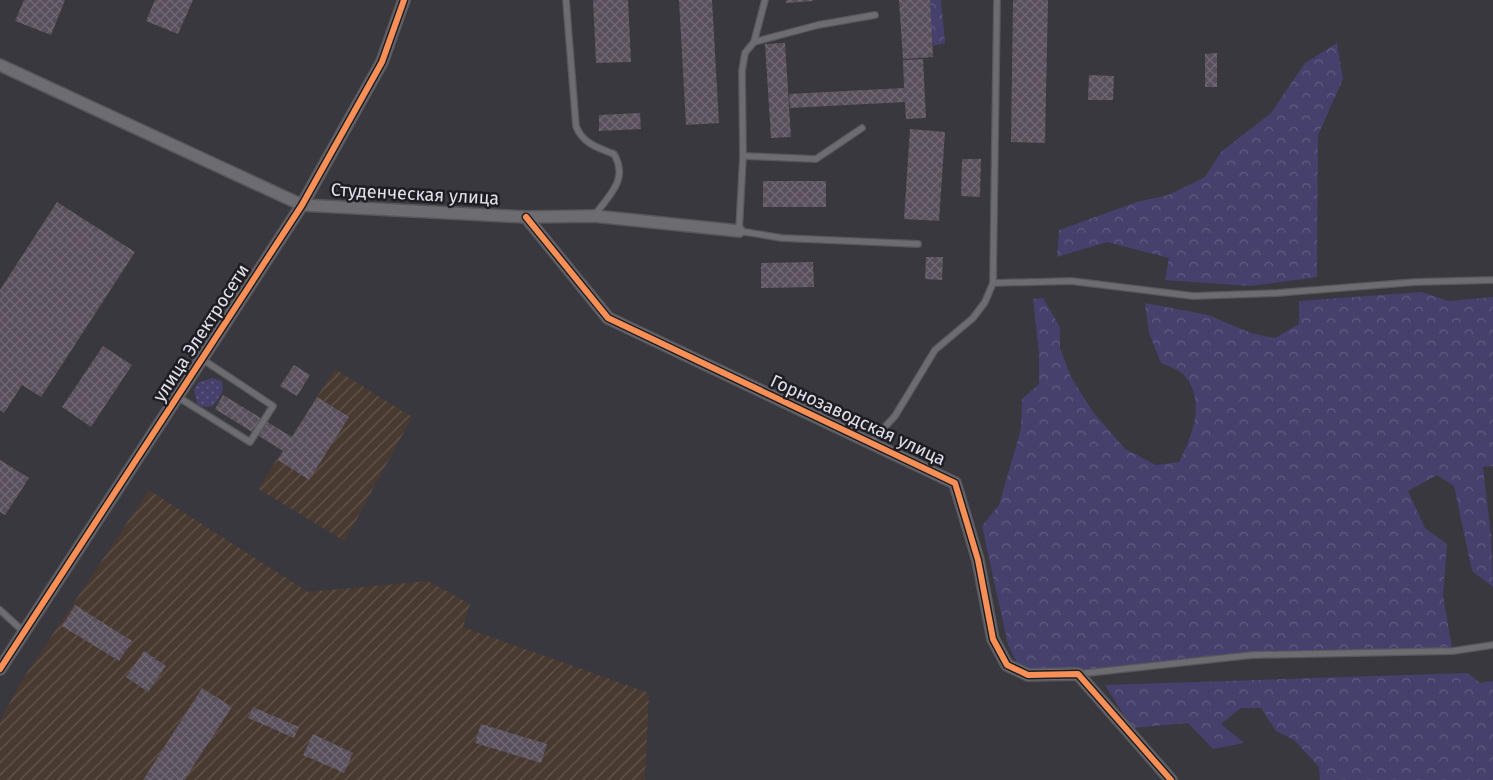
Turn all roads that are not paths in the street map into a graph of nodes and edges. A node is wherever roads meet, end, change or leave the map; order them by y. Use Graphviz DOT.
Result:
graph roads {
  1 [pos="404,0"];
  2 [pos="566,0"];
  3 [pos="765,0"];
  4 [pos="997,0"];
  5 [pos="875,15"];
  6 [pos="754,42"];
  7 [pos="0,65"];
  8 [pos="862,128"];
  9 [pos="743,156"];
  10 [pos="302,205"];
  11 [pos="594,216"];
  12 [pos="526,217"];
  13 [pos="739,230"];
  14 [pos="918,244"];
  15 [pos="1493,280"];
  16 [pos="994,282"];
  17 [pos="202,359"];
  18 [pos="178,397"];
  19 [pos="870,443"];
  20 [pos="0,610"];
  21 [pos="24,632"];
  22 [pos="1493,645"];
  23 [pos="0,669"];
  24 [pos="1078,674"];
  25 [pos="1171,780"];
  1 -- 10 [label="street, улица Электросети"];
  2 -- 11 [label="lane"];
  3 -- 6 [label="lane"];
  4 -- 16 [label="lane"];
  5 -- 6 [label="lane"];
  6 -- 9 [label="lane"];
  7 -- 10 [label="street, Студенческая улица"];
  8 -- 9 [label="lane"];
  9 -- 13 [label="lane"];
  10 -- 12 [label="street, Студенческая улица"];
  10 -- 17 [label="street, улица Электросети"];
  11 -- 12 [label="street, Студенческая улица"];
  11 -- 13 [label="street, Студенческая улица"];
  12 -- 19 [label="street, Горнозаводская улица"];
  13 -- 14 [label="lane"];
  15 -- 16 [label="lane"];
  16 -- 19 [label="lane"];
  17 -- 18 [label="street, улица Электросети"];
  17 -- 18 [label="lane"];
  18 -- 21 [label="street, улица Электросети"];
  19 -- 24 [label="street, Горнозаводская улица"];
  20 -- 21 [label="lane"];
  21 -- 23 [label="street, улица Электросети"];
  22 -- 24 [label="lane"];
  24 -- 25 [label="street"];
}
